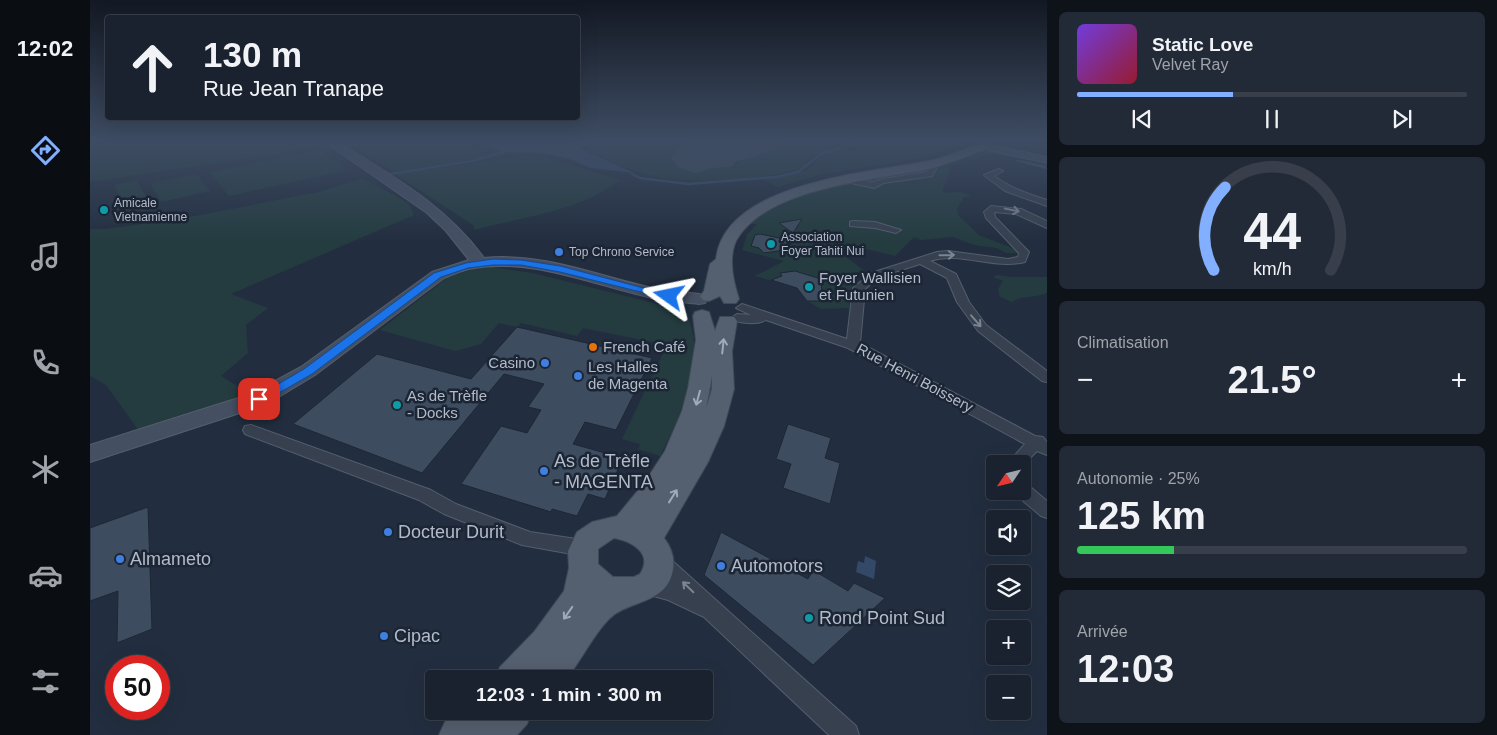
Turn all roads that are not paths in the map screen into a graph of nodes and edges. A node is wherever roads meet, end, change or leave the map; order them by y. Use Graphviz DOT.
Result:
graph roads {
  1 [pos="378,174"];
  2 [pos="865,174"];
  3 [pos="873,174"];
  4 [pos="913,174"];
  5 [pos="990,174"];
  6 [pos="842,180"];
  7 [pos="1047,203"];
  8 [pos="853,224"];
  9 [pos="1047,225"];
  10 [pos="896,230"];
  11 [pos="923,261"];
  12 [pos="479,263"];
  13 [pos="701,305"];
  14 [pos="734,311"];
  15 [pos="853,345"];
  16 [pos="1047,378"];
  17 [pos="251,430"];
  18 [pos="1042,445"];
  19 [pos="90,454"];
  20 [pos="1028,455"];
  21 [pos="1031,498"];
  22 [pos="1047,511"];
  23 [pos="583,558"];
  24 [pos="641,561"];
  25 [pos="711,610"];
  26 [pos="520,670"];
  27 [pos="551,670"];
  28 [pos="472,720"];
  29 [pos="506,720"];
  30 [pos="458,735"];
  31 [pos="492,735"];
  32 [pos="847,735"];
  1 -- 12 [label="main road"];
  2 -- 13 [label="main road"];
  3 -- 6 [label="main road"];
  4 -- 6 [label="street"];
  5 -- 7 [label="street"];
  6 -- 14 [label="main road"];
  8 -- 10 [label="street"];
  11 -- 9 [label="street, one-way"];
  11 -- 15 [label="street"];
  11 -- 16 [label="street, one-way"];
  12 -- 13 [label="main road"];
  12 -- 19 [label="main road"];
  13 -- 14 [label="main road"];
  13 -- 24 [label="main road, one-way"];
  14 -- 15 [label="street, Rue Henri Boissery"];
  24 -- 14 [label="main road, one-way"];
  15 -- 18 [label="street, Rue Henri Boissery"];
  17 -- 23 [label="street"];
  18 -- 20 [label="street"];
  21 -- 22 [label="street"];
  23 -- 24 [label="main road"];
  23 -- 24 [label="main road"];
  23 -- 26 [label="main road, one-way"];
  25 -- 24 [label="street, one-way"];
  24 -- 25 [label="street"];
  24 -- 27 [label="main road"];
  25 -- 32 [label="street"];
  28 -- 30 [label="main road"];
  29 -- 31 [label="main road"];
}
